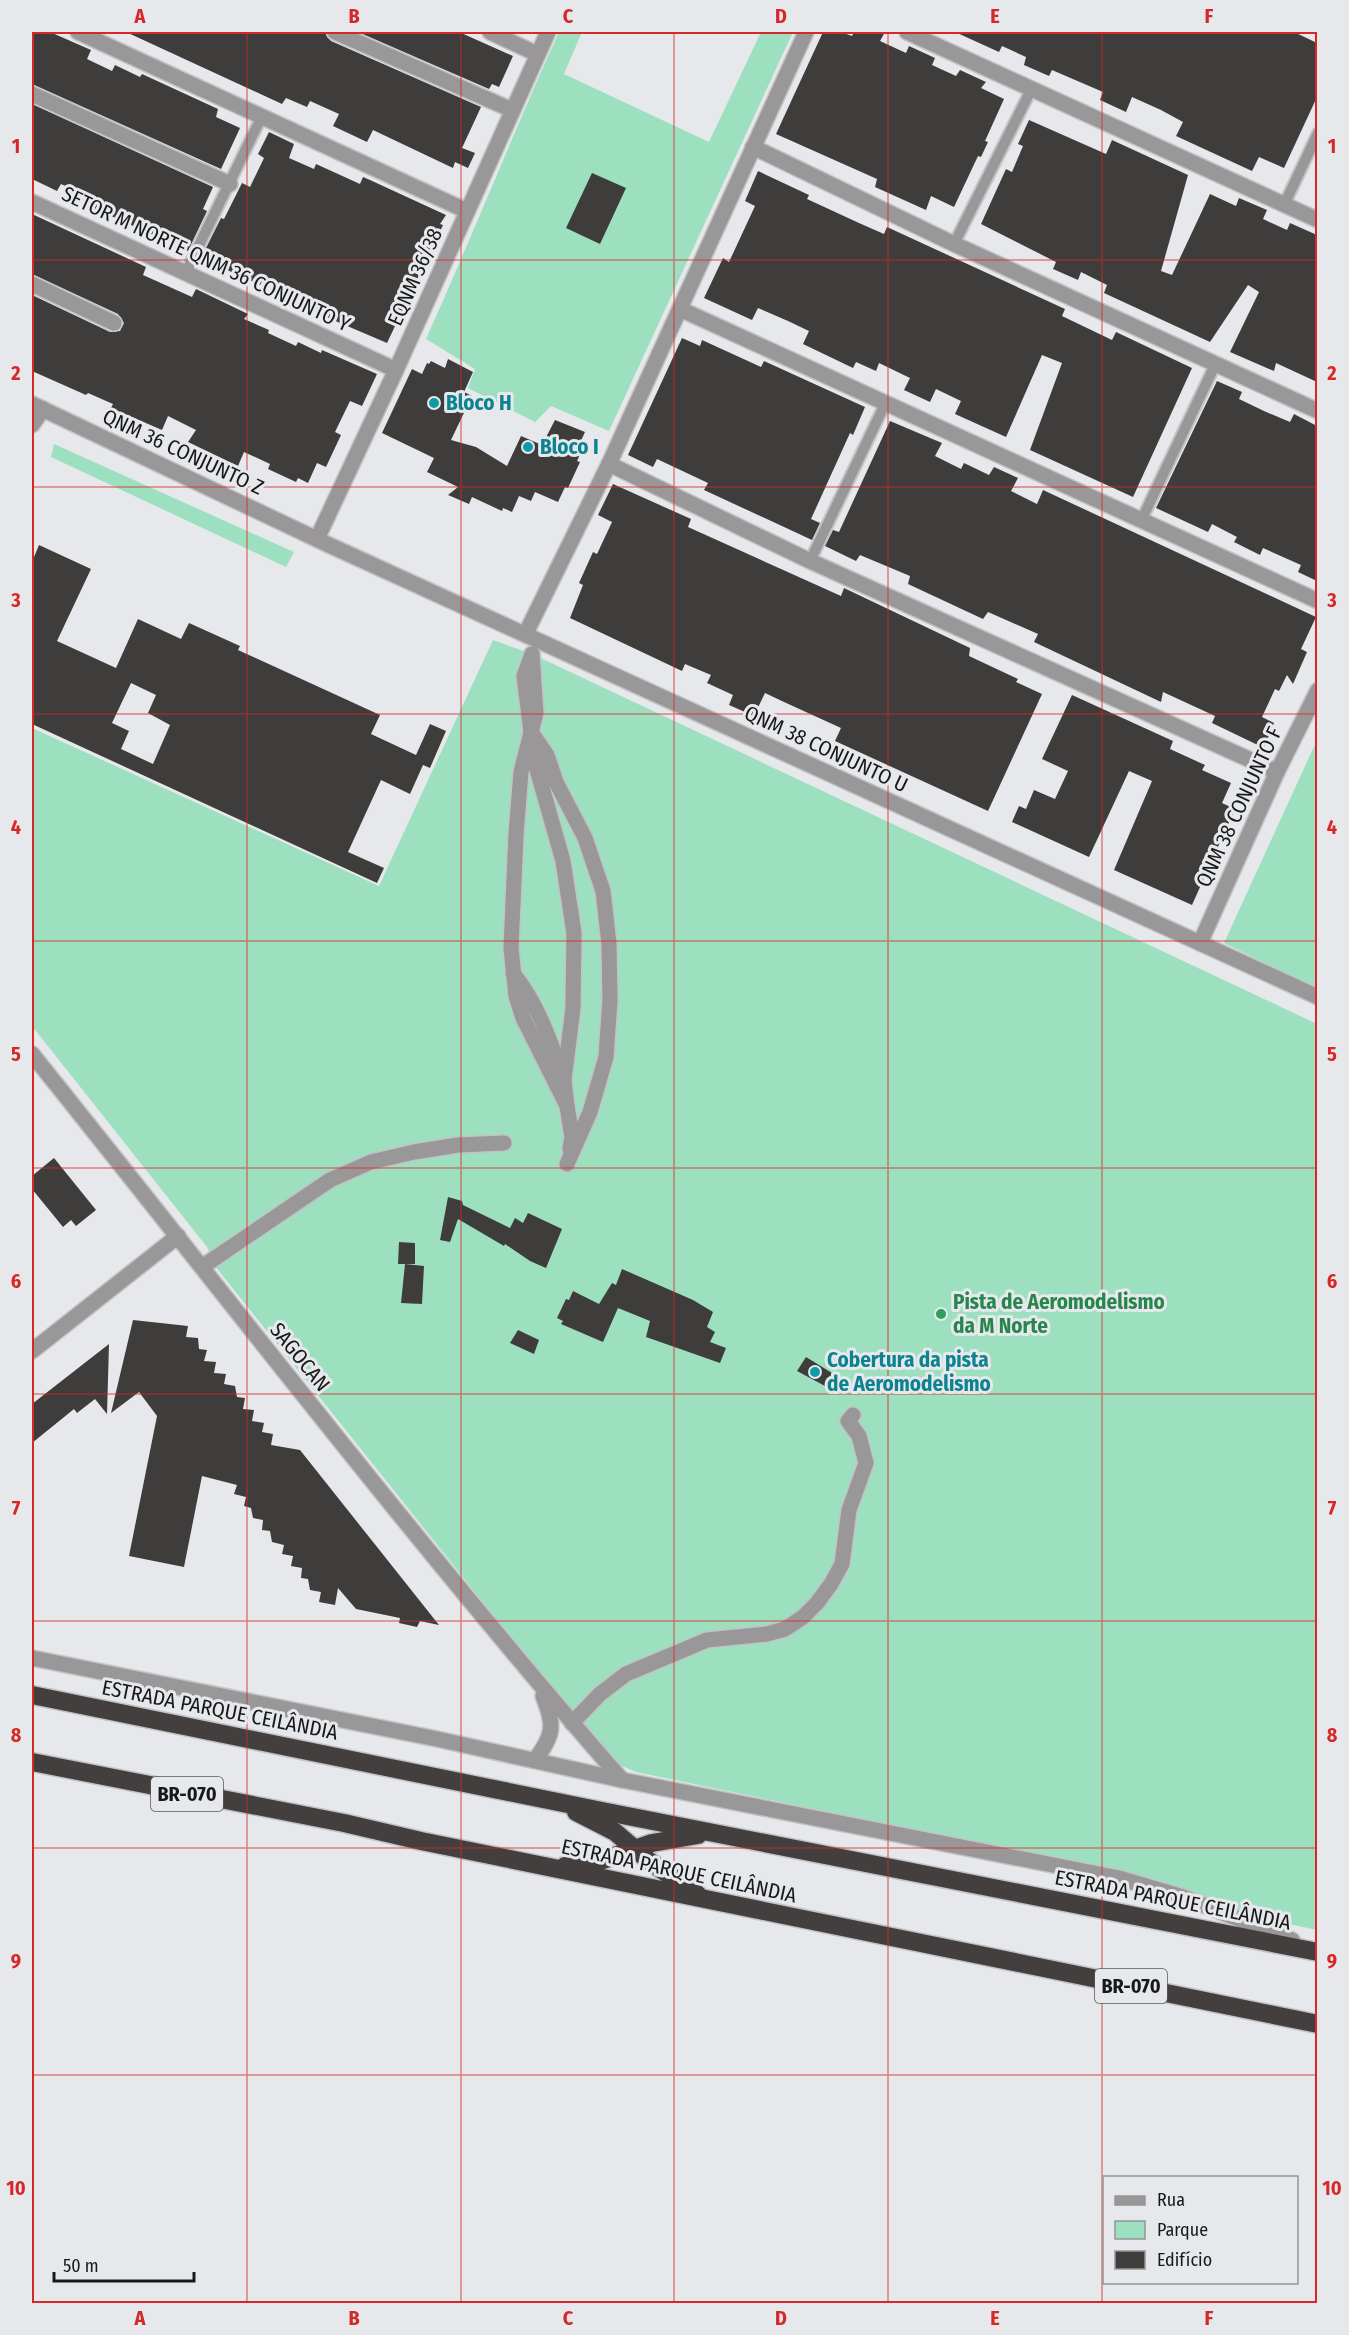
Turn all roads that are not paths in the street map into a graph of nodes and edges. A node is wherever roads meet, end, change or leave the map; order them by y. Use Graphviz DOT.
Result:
graph roads {
  1 [pos="78,32"];
  2 [pos="335,32"];
  3 [pos="490,32"];
  4 [pos="548,32"];
  5 [pos="806,32"];
  6 [pos="907,32"];
  7 [pos="537,54"];
  8 [pos="1031,90"];
  9 [pos="32,94"];
  10 [pos="512,110"];
  11 [pos="262,117"];
  12 [pos="1317,133"];
  13 [pos="753,147"];
  14 [pos="230,184"];
  15 [pos="32,202"];
  16 [pos="1284,205"];
  17 [pos="467,212"];
  18 [pos="1317,220"];
  19 [pos="954,244"];
  20 [pos="186,272"];
  21 [pos="32,285"];
  22 [pos="680,309"];
  23 [pos="114,323"];
  24 [pos="1215,365"];
  25 [pos="396,370"];
  26 [pos="885,404"];
  27 [pos="37,406"];
  28 [pos="1317,411"];
  29 [pos="32,425"];
  30 [pos="609,464"];
  31 [pos="1141,520"];
  32 [pos="317,538"];
  33 [pos="810,561"];
  34 [pos="1317,601"];
  35 [pos="526,633"];
  36 [pos="1317,690"];
  37 [pos="531,732"];
  38 [pos="1277,772"];
  39 [pos="1200,943"];
  40 [pos="513,973"];
  41 [pos="1317,998"];
  42 [pos="32,1053"];
  43 [pos="564,1080"];
  44 [pos="567,1106"];
  45 [pos="504,1143"];
  46 [pos="178,1236"];
  47 [pos="202,1267"];
  48 [pos="32,1351"];
  49 [pos="853,1416"];
  50 [pos="32,1658"];
  51 [pos="539,1685"];
  52 [pos="32,1695"];
  53 [pos="572,1723"];
  54 [pos="536,1760"];
  55 [pos="32,1762"];
  56 [pos="622,1780"];
  57 [pos="544,1799"];
  58 [pos="716,1833"];
  59 [pos="636,1848"];
  60 [pos="548,1868"];
  61 [pos="706,1900"];
  62 [pos="1317,1951"];
  63 [pos="1317,2024"];
  1 -- 11 [label="street"];
  2 -- 10 [label="street"];
  3 -- 7 [label="street"];
  4 -- 7 [label="street, EQNM 36/38"];
  5 -- 13 [label="street"];
  6 -- 8 [label="street"];
  7 -- 10 [label="street, EQNM 36/38"];
  8 -- 16 [label="street"];
  8 -- 19 [label="street"];
  9 -- 14 [label="street"];
  10 -- 17 [label="street, EQNM 36/38"];
  11 -- 14 [label="street"];
  11 -- 17 [label="street"];
  12 -- 16 [label="street"];
  13 -- 19 [label="street"];
  13 -- 22 [label="street"];
  14 -- 20 [label="street"];
  15 -- 20 [label="street, SETOR M NORTE QNM 36 CONJUNTO Y"];
  16 -- 18 [label="street"];
  17 -- 25 [label="street, EQNM 36/38"];
  19 -- 24 [label="street"];
  20 -- 25 [label="street, SETOR M NORTE QNM 36 CONJUNTO Y"];
  21 -- 23 [label="street"];
  22 -- 26 [label="street"];
  22 -- 30 [label="street"];
  24 -- 28 [label="street"];
  24 -- 31 [label="street"];
  25 -- 32 [label="street, EQNM 36/38"];
  26 -- 31 [label="street"];
  26 -- 33 [label="street"];
  27 -- 29 [label="street"];
  27 -- 32 [label="street, QNM 36 CONJUNTO Z"];
  30 -- 33 [label="street"];
  30 -- 35 [label="street"];
  31 -- 34 [label="street"];
  32 -- 35 [label="street, QNM 38 CONJUNTO U"];
  33 -- 38 [label="street"];
  35 -- 39 [label="street, QNM 38 CONJUNTO U"];
  36 -- 38 [label="street, QNM 38 CONJUNTO F"];
  37 -- 40 [label="street"];
  37 -- 43 [label="street"];
  37 -- 44 [label="street"];
  38 -- 39 [label="street, QNM 38 CONJUNTO F"];
  39 -- 41 [label="street, QNM 38 CONJUNTO U"];
  40 -- 43 [label="street"];
  40 -- 44 [label="street"];
  42 -- 46 [label="street, SAGOCAN"];
  43 -- 44 [label="street"];
  45 -- 47 [label="street"];
  46 -- 47 [label="street, SAGOCAN"];
  46 -- 48 [label="street"];
  47 -- 51 [label="street, SAGOCAN"];
  49 -- 53 [label="street"];
  50 -- 54 [label="street"];
  51 -- 53 [label="street, SAGOCAN"];
  51 -- 54 [label="street, SAGOCAN"];
  52 -- 57 [label="highway, ESTRADA PARQUE CEILÂNDIA"];
  53 -- 56 [label="street, SAGOCAN"];
  54 -- 56 [label="street"];
  55 -- 60 [label="highway, ESTRADA PARQUE CEILÂNDIA / BR-070"];
  56 -- 62 [label="street"];
  57 -- 58 [label="highway, ESTRADA PARQUE CEILÂNDIA"];
  57 -- 59 [label="highway"];
  58 -- 59 [label="highway"];
  58 -- 62 [label="highway, ESTRADA PARQUE CEILÂNDIA"];
  59 -- 60 [label="highway"];
  59 -- 61 [label="highway"];
  60 -- 61 [label="highway, ESTRADA PARQUE CEILÂNDIA / BR-070"];
  61 -- 63 [label="highway, ESTRADA PARQUE CEILÂNDIA / BR-070"];
}
